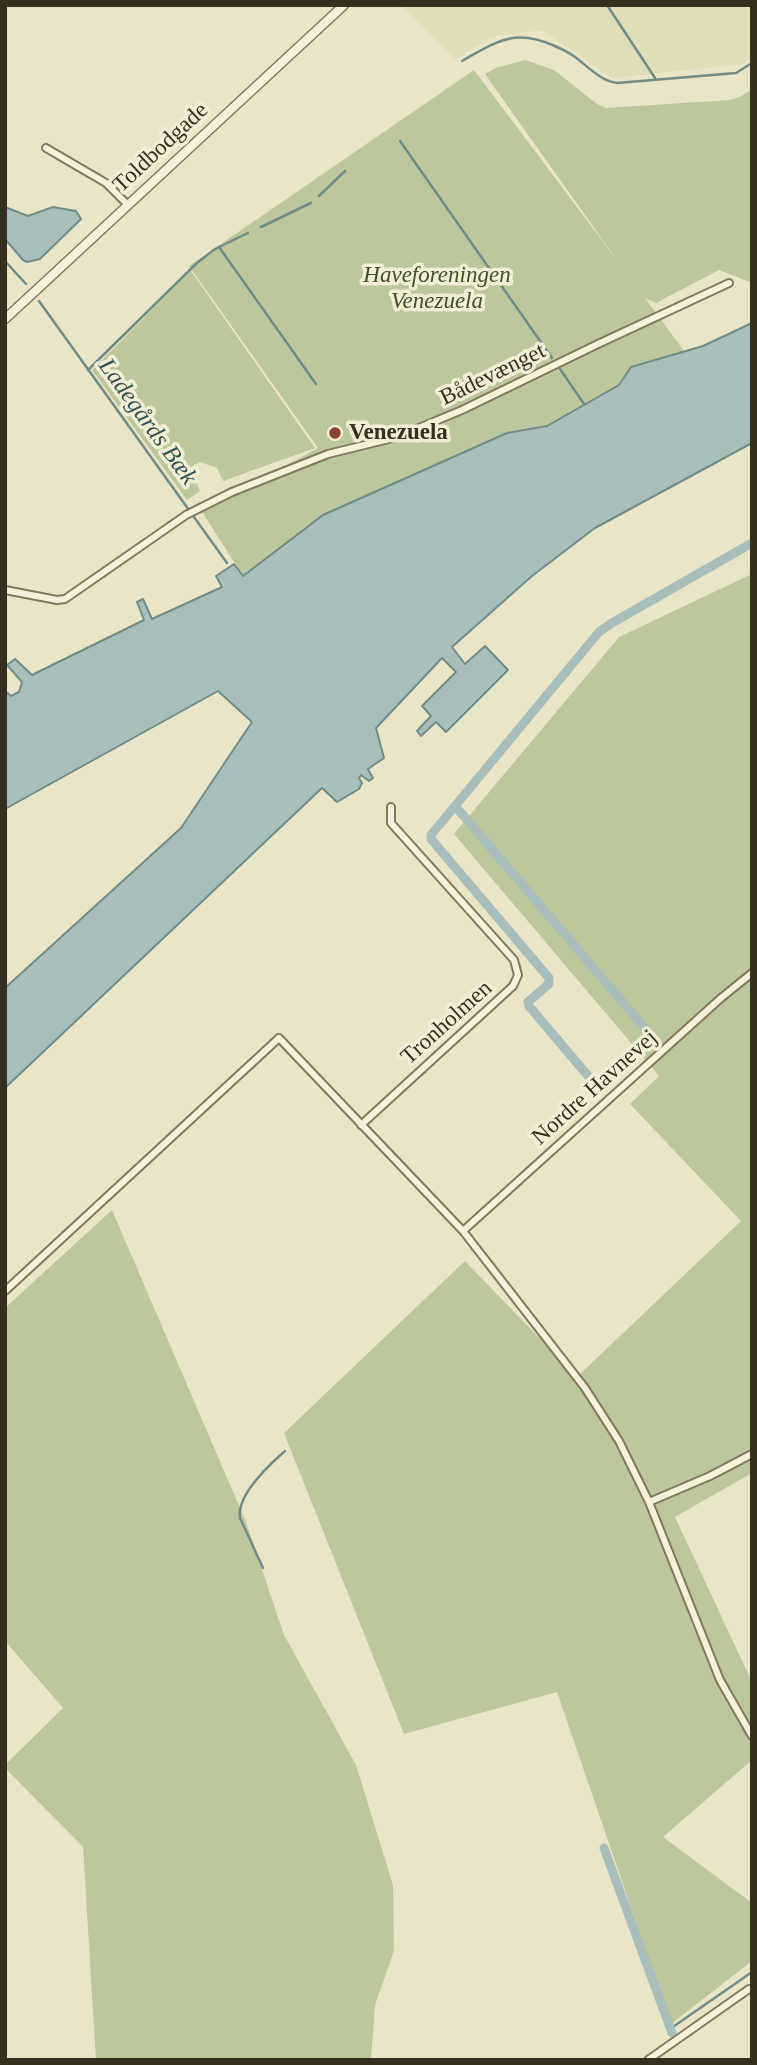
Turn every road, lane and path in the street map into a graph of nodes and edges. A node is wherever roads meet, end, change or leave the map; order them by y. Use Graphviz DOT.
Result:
graph roads {
  1 [pos="344,5"];
  2 [pos="46,148"];
  3 [pos="128,205"];
  4 [pos="729,283"];
  5 [pos="5,319"];
  6 [pos="5,590"];
  7 [pos="391,807"];
  8 [pos="752,973"];
  9 [pos="361,1125"];
  10 [pos="463,1231"];
  11 [pos="5,1291"];
  12 [pos="752,1454"];
  13 [pos="649,1502"];
  14 [pos="752,1736"];
  15 [pos="749,1989"];
  16 [pos="648,2060"];
  1 -- 3 [label="street, Toldbodgade"];
  2 -- 3 [label="street"];
  3 -- 5 [label="street, Toldbodgade"];
  4 -- 6 [label="street, Bådevænget"];
  7 -- 9 [label="street, Tronholmen"];
  8 -- 10 [label="street, Nordre Havnevej"];
  9 -- 10 [label="street"];
  9 -- 11 [label="street"];
  10 -- 13 [label="street"];
  12 -- 13 [label="street"];
  13 -- 14 [label="street"];
  15 -- 16 [label="street"];
}
